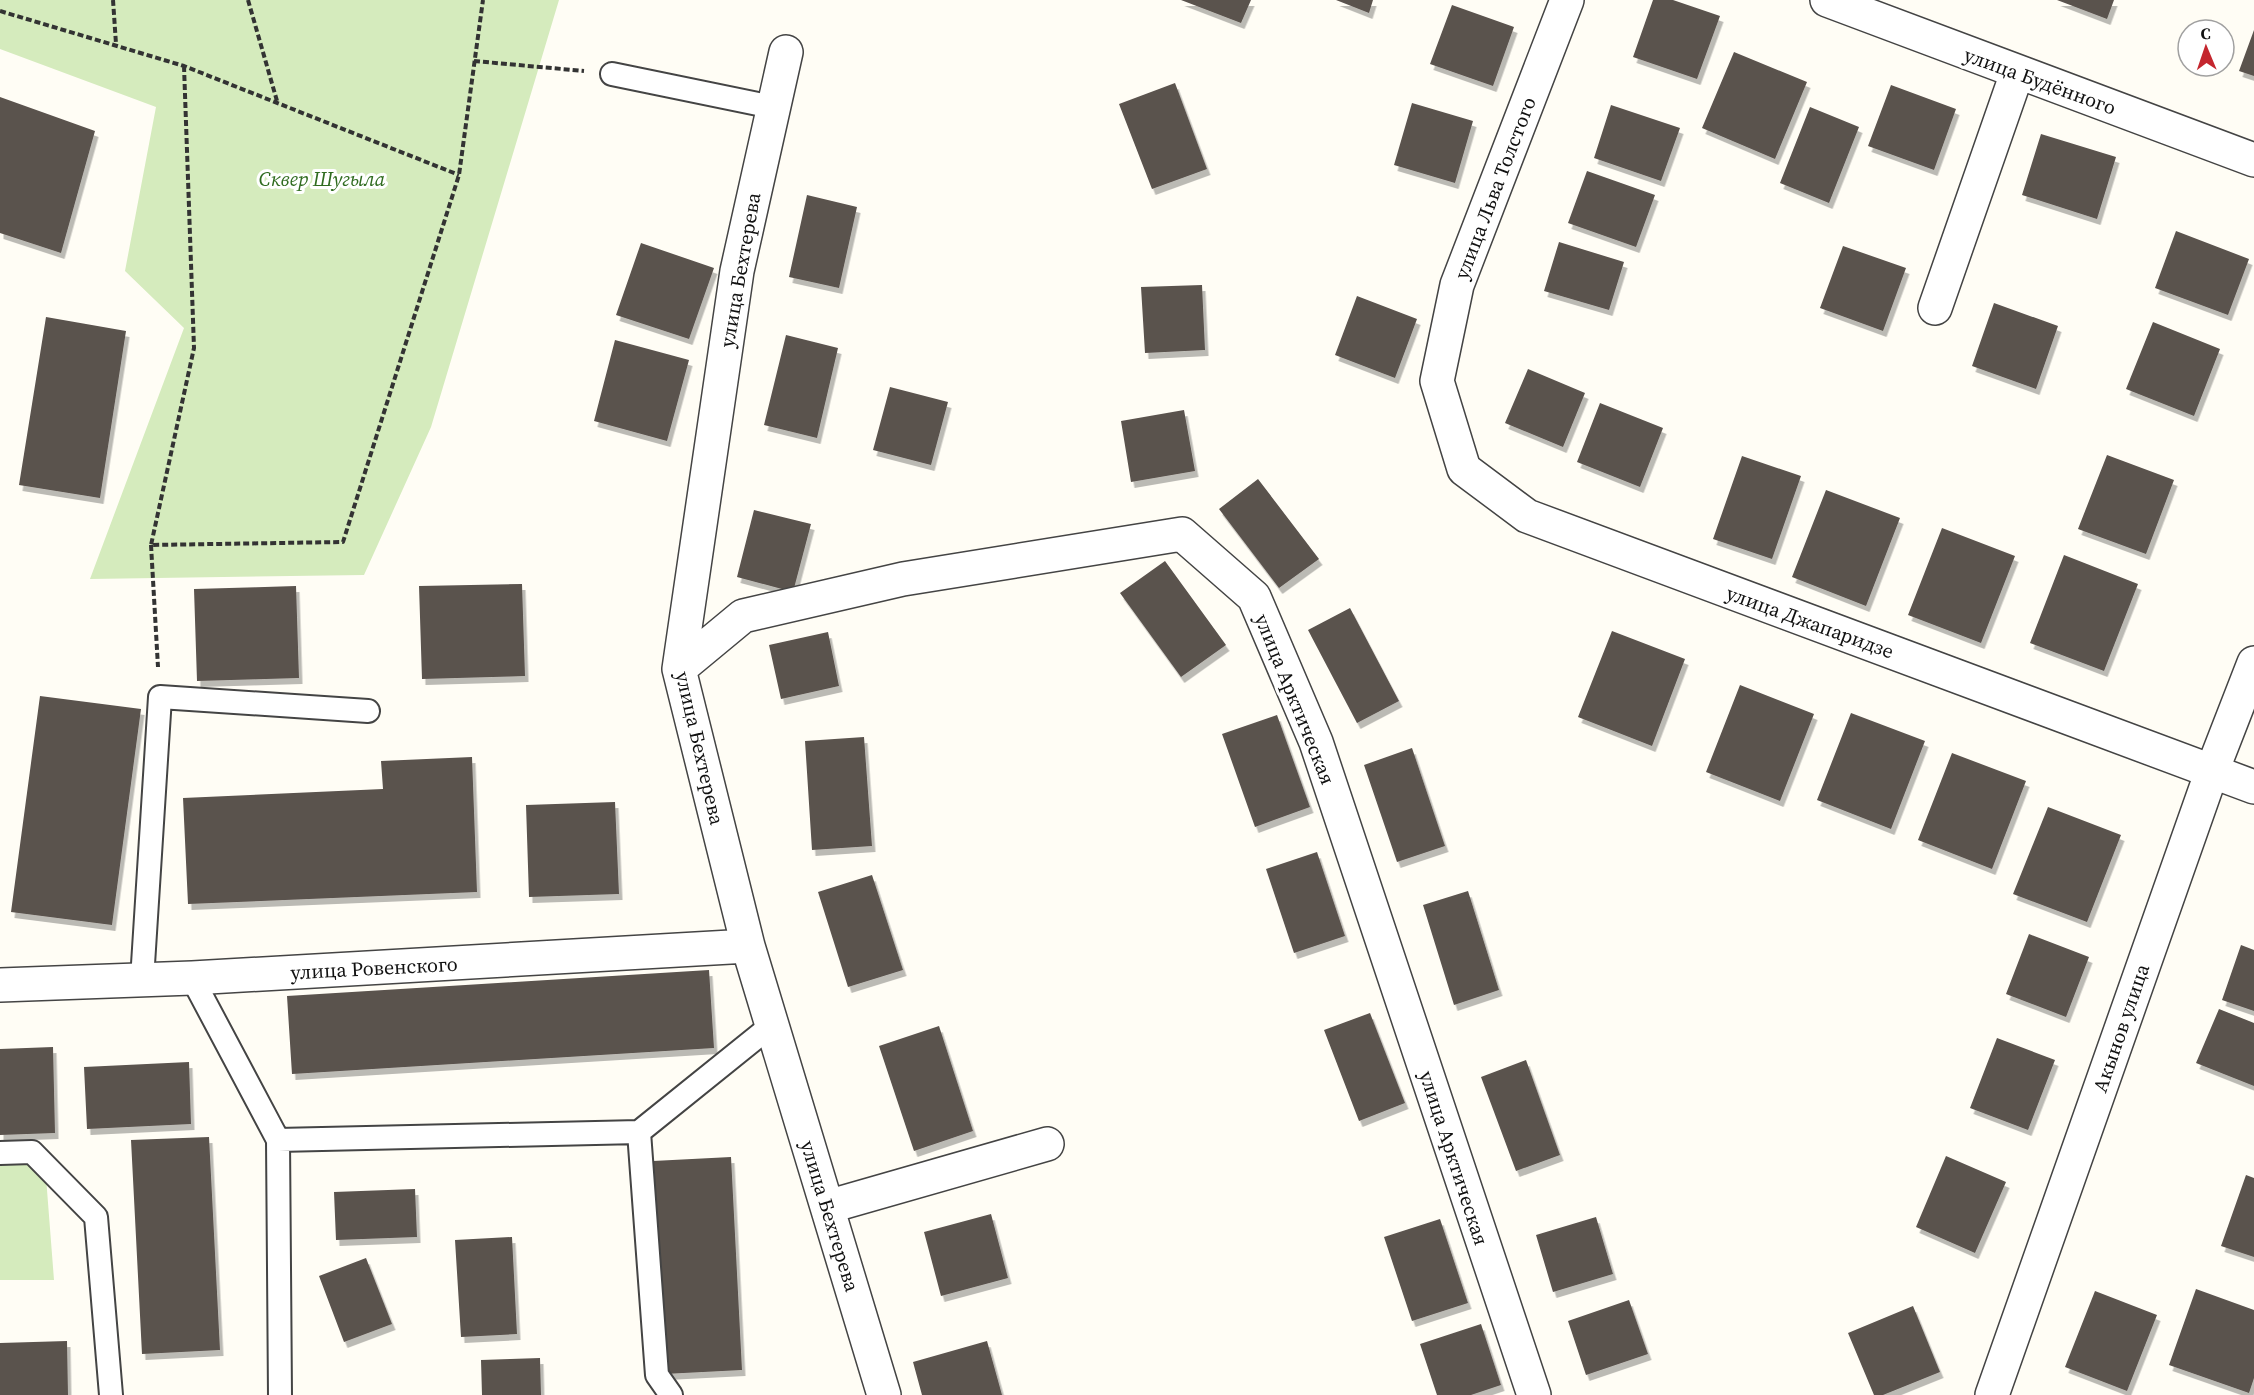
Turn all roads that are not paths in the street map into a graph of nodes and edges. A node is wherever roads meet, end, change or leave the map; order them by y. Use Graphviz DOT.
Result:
graph roads {
  1 [pos="1567,0"];
  2 [pos="1827,0"];
  3 [pos="786,52"];
  4 [pos="2017,73"];
  5 [pos="612,74"];
  6 [pos="773,107"];
  7 [pos="2254,160"];
  8 [pos="1935,308"];
  9 [pos="1437,381"];
  10 [pos="2254,663"];
  11 [pos="679,669"];
  12 [pos="368,711"];
  13 [pos="2212,771"];
  14 [pos="2254,787"];
  15 [pos="748,946"];
  16 [pos="192,978"];
  17 [pos="142,980"];
  18 [pos="0,985"];
  19 [pos="772,1025"];
  20 [pos="639,1132"];
  21 [pos="278,1140"];
  22 [pos="1047,1144"];
  23 [pos="0,1153"];
  24 [pos="827,1207"];
  25 [pos="111,1395"];
  26 [pos="280,1395"];
  27 [pos="671,1395"];
  28 [pos="884,1395"];
  29 [pos="1534,1395"];
  30 [pos="1992,1395"];
  1 -- 9 [label="street, улица Льва Толстого"];
  2 -- 4 [label="street, улица Будённого"];
  3 -- 6 [label="street, улица Бехтерева"];
  4 -- 7 [label="street, улица Будённого"];
  4 -- 8 [label="street"];
  5 -- 6 [label="lane"];
  6 -- 11 [label="street, улица Бехтерева"];
  9 -- 13 [label="street, улица Джапаридзе"];
  10 -- 13 [label="street, Акынов улица"];
  11 -- 15 [label="street, улица Бехтерева"];
  11 -- 29 [label="street, улица Арктическая"];
  12 -- 17 [label="lane"];
  13 -- 14 [label="street, улица Джапаридзе"];
  13 -- 30 [label="street, Акынов улица"];
  15 -- 16 [label="street, улица Ровенского"];
  15 -- 19 [label="street, улица Бехтерева"];
  16 -- 17 [label="street, улица Ровенского"];
  16 -- 21 [label="lane"];
  17 -- 18 [label="street, улица Ровенского"];
  19 -- 20 [label="lane"];
  19 -- 24 [label="street, улица Бехтерева"];
  20 -- 21 [label="lane"];
  20 -- 27 [label="lane"];
  21 -- 26 [label="lane"];
  22 -- 24 [label="street"];
  23 -- 25 [label="lane"];
  24 -- 28 [label="street, улица Бехтерева"];
}
